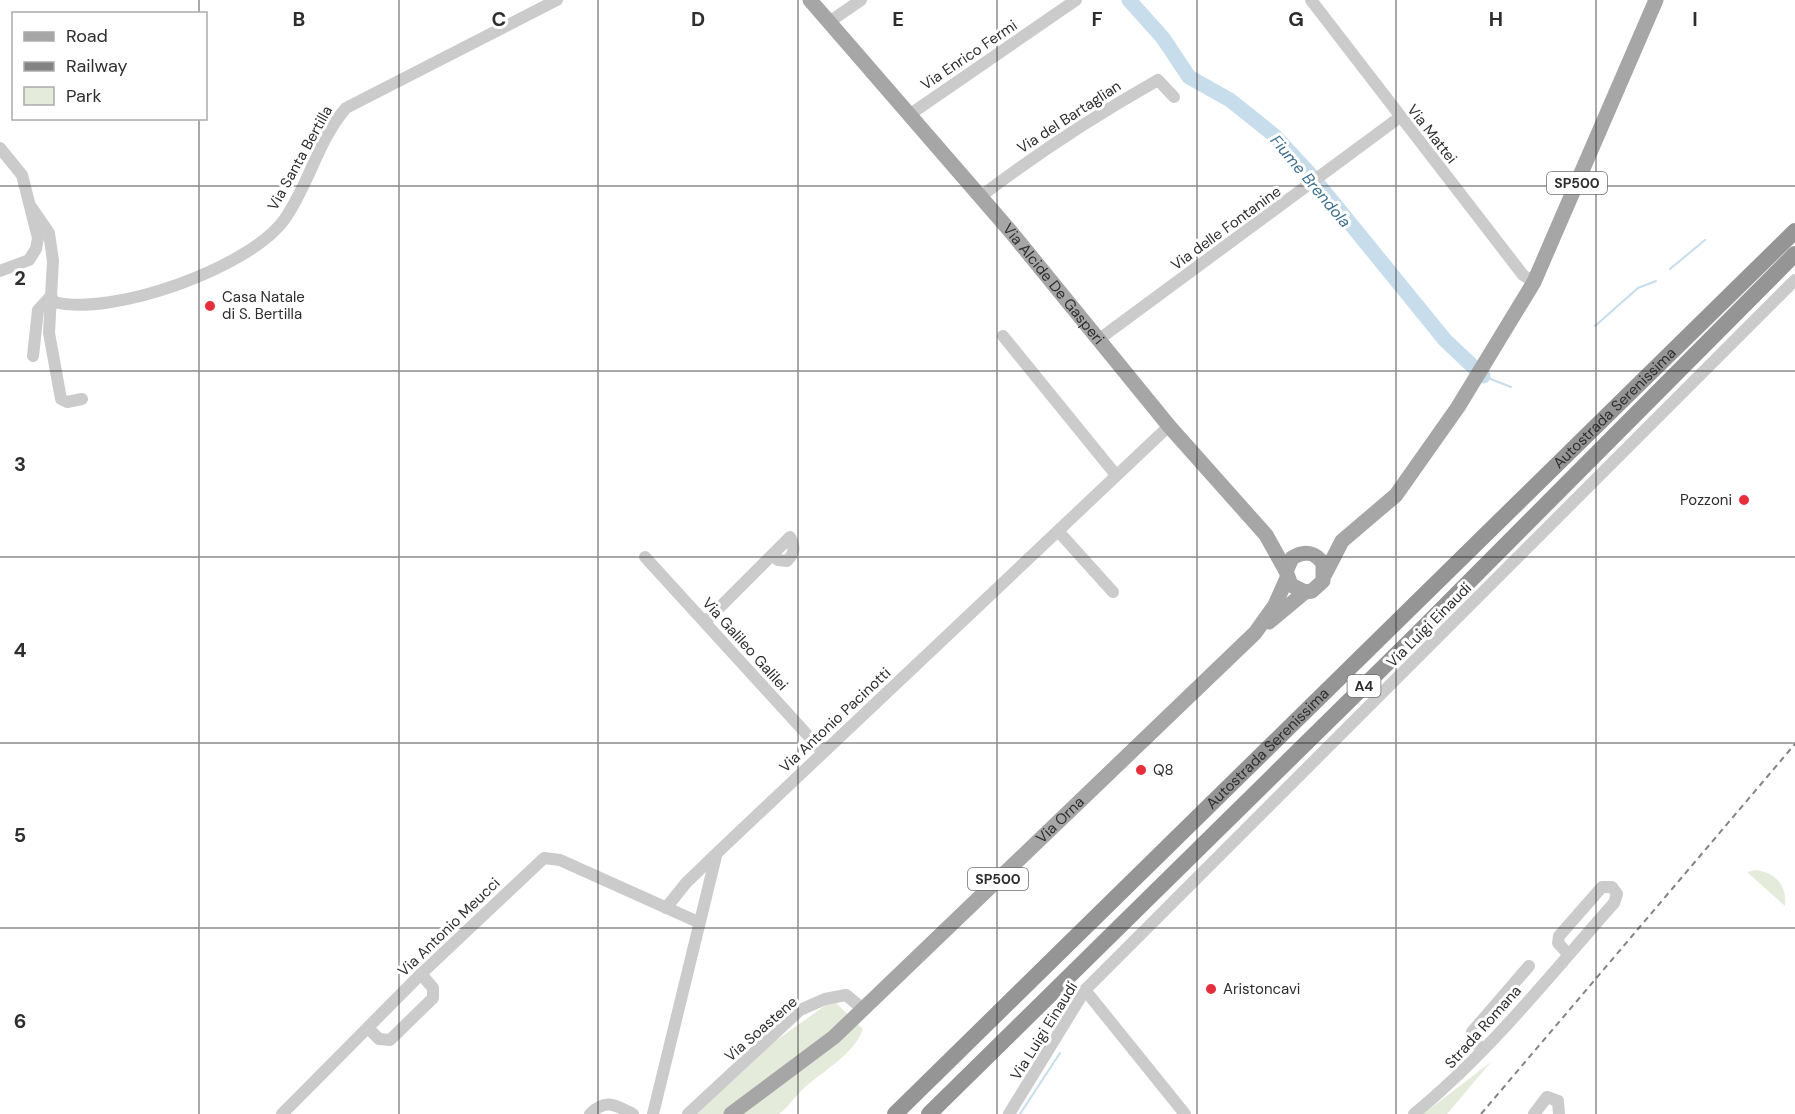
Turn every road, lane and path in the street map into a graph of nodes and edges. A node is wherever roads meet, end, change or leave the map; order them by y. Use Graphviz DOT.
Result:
graph roads {
  1 [pos="556,0"];
  2 [pos="810,0"];
  3 [pos="861,0"];
  4 [pos="1076,0"];
  5 [pos="1311,0"];
  6 [pos="1656,0"];
  7 [pos="829,22"];
  8 [pos="1174,98"];
  9 [pos="909,115"];
  10 [pos="1400,117"];
  11 [pos="0,148"];
  12 [pos="980,197"];
  13 [pos="32,208"];
  14 [pos="1795,231"];
  15 [pos="1795,255"];
  16 [pos="0,271"];
  17 [pos="1795,280"];
  18 [pos="1534,282"];
  19 [pos="51,296"];
  20 [pos="1003,336"];
  21 [pos="1098,340"];
  22 [pos="33,356"];
  23 [pos="82,399"];
  24 [pos="1169,426"];
  25 [pos="1116,475"];
  26 [pos="1058,531"];
  27 [pos="1342,541"];
  28 [pos="1270,542"];
  29 [pos="1306,553"];
  30 [pos="772,555"];
  31 [pos="645,557"];
  32 [pos="1325,574"];
  33 [pos="1286,575"];
  34 [pos="1113,592"];
  35 [pos="1305,592"];
  36 [pos="705,622"];
  37 [pos="1255,633"];
  38 [pos="823,752"];
  39 [pos="717,853"];
  40 [pos="677,895"];
  41 [pos="702,907"];
  42 [pos="666,908"];
  43 [pos="698,922"];
  44 [pos="1568,954"];
  45 [pos="1529,966"];
  46 [pos="421,974"];
  47 [pos="1085,990"];
  48 [pos="863,1008"];
  49 [pos="368,1028"];
  50 [pos="1484,1049"];
  51 [pos="282,1114"];
  52 [pos="590,1114"];
  53 [pos="633,1114"];
  54 [pos="653,1114"];
  55 [pos="688,1114"];
  56 [pos="731,1114"];
  57 [pos="895,1114"];
  58 [pos="929,1114"];
  59 [pos="1010,1114"];
  60 [pos="1185,1114"];
  61 [pos="1414,1114"];
  62 [pos="1534,1114"];
  63 [pos="1558,1114"];
  1 -- 19 [label="street, Via Santa Bertilla"];
  2 -- 7 [label="main road, Via Alcide De Gasperi"];
  3 -- 7 [label="street"];
  4 -- 9 [label="street, Via Enrico Fermi"];
  5 -- 10 [label="street, Via Mattei"];
  6 -- 18 [label="main road, SP500"];
  7 -- 9 [label="main road, Via Alcide De Gasperi"];
  8 -- 12 [label="street, Via del Bartaglian"];
  9 -- 12 [label="main road, Via Alcide De Gasperi"];
  10 -- 18 [label="street, Via Mattei"];
  10 -- 21 [label="street, Via delle Fontanine"];
  11 -- 13 [label="street"];
  12 -- 21 [label="main road, Via Alcide De Gasperi"];
  13 -- 16 [label="street"];
  13 -- 19 [label="street"];
  14 -- 57 [label="highway, Autostrada Serenissima / A4"];
  15 -- 58 [label="highway, Autostrada Serenissima / A4"];
  17 -- 47 [label="street, Via Luigi Einaudi"];
  18 -- 27 [label="main road, SP500"];
  19 -- 22 [label="street"];
  19 -- 23 [label="street"];
  20 -- 25 [label="street"];
  21 -- 24 [label="main road, Via Alcide De Gasperi"];
  24 -- 25 [label="street, Via Antonio Pacinotti"];
  24 -- 28 [label="main road, Via Alcide De Gasperi"];
  25 -- 26 [label="street, Via Antonio Pacinotti"];
  26 -- 34 [label="street"];
  26 -- 38 [label="street, Via Antonio Pacinotti"];
  27 -- 29 [label="main road, SP500"];
  27 -- 32 [label="main road, SP500"];
  28 -- 29 [label="main road"];
  28 -- 33 [label="main road, Via Alcide De Gasperi"];
  29 -- 32 [label="main road"];
  29 -- 33 [label="main road, SP500"];
  30 -- 36 [label="street"];
  31 -- 36 [label="street, Via Galileo Galilei"];
  32 -- 35 [label="main road, SP500"];
  33 -- 35 [label="main road"];
  33 -- 37 [label="main road, Via Orna / SP500"];
  35 -- 37 [label="main road, SP500"];
  36 -- 38 [label="street, Via Galileo Galilei"];
  37 -- 48 [label="main road, Via Orna / SP500"];
  38 -- 39 [label="street, Via Antonio Pacinotti"];
  39 -- 40 [label="street, Via Antonio Pacinotti"];
  39 -- 41 [label="street"];
  40 -- 41 [label="street"];
  40 -- 42 [label="street"];
  41 -- 43 [label="street"];
  42 -- 43 [label="street, Via Antonio Meucci"];
  42 -- 46 [label="street, Via Antonio Meucci"];
  43 -- 54 [label="street"];
  44 -- 44 [label="street, Strada Romana"];
  44 -- 50 [label="street, Strada Romana"];
  45 -- 50 [label="street"];
  46 -- 49 [label="street, Via Antonio Meucci"];
  46 -- 49 [label="street"];
  47 -- 59 [label="street, Via Luigi Einaudi"];
  47 -- 60 [label="street"];
  48 -- 55 [label="street, Via Soastene"];
  48 -- 56 [label="main road, Via Orna / SP500"];
  49 -- 51 [label="street, Via Antonio Meucci"];
  50 -- 61 [label="street, Strada Romana"];
  52 -- 53 [label="street"];
  62 -- 63 [label="street"];
}
